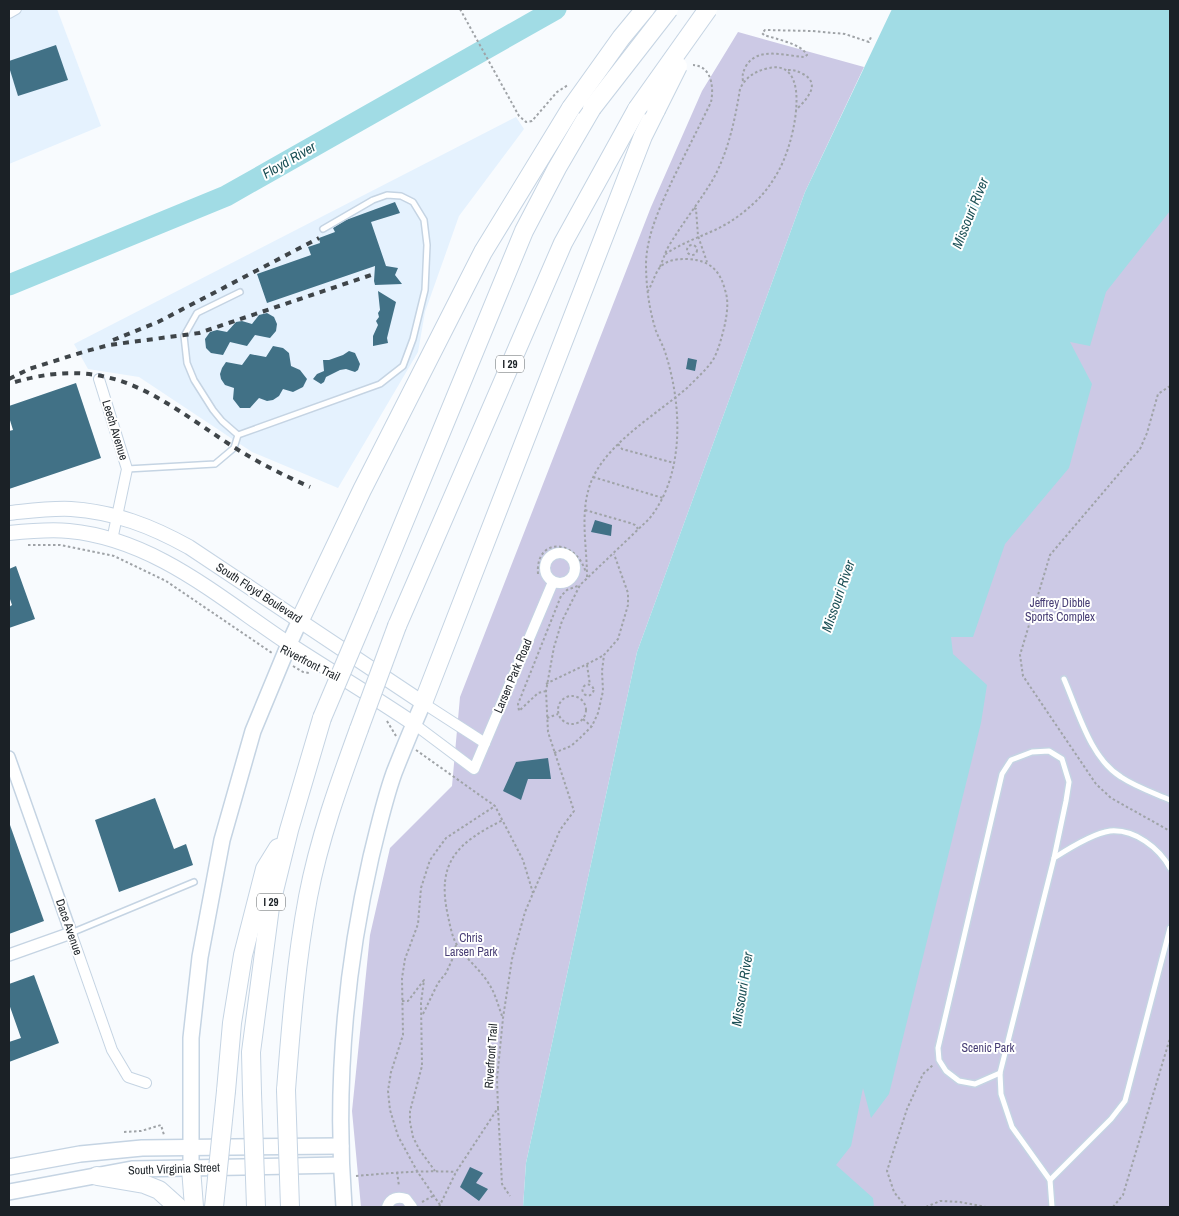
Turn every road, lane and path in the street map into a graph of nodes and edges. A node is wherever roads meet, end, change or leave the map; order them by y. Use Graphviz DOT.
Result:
graph roads {
  1 [pos="16,9"];
  2 [pos="460,9"];
  3 [pos="646,9"];
  4 [pos="669,9"];
  5 [pos="710,9"];
  6 [pos="9,13"];
  7 [pos="871,37"];
  8 [pos="686,66"];
  9 [pos="788,70"];
  10 [pos="743,81"];
  11 [pos="575,82"];
  12 [pos="796,110"];
  13 [pos="694,208"];
  14 [pos="323,229"];
  15 [pos="698,236"];
  16 [pos="701,248"];
  17 [pos="697,249"];
  18 [pos="692,255"];
  19 [pos="664,256"];
  20 [pos="691,259"];
  21 [pos="706,262"];
  22 [pos="660,268"];
  23 [pos="240,292"];
  24 [pos="648,292"];
  25 [pos="99,379"];
  26 [pos="1170,386"];
  27 [pos="675,398"];
  28 [pos="238,435"];
  29 [pos="618,444"];
  30 [pos="674,462"];
  31 [pos="127,469"];
  32 [pos="594,477"];
  33 [pos="663,498"];
  34 [pos="584,510"];
  35 [pos="9,513"];
  36 [pos="117,517"];
  37 [pos="638,529"];
  38 [pos="9,533"];
  39 [pos="112,540"];
  40 [pos="22,545"];
  41 [pos="614,554"];
  42 [pos="538,574"];
  43 [pos="587,577"];
  44 [pos="553,582"];
  45 [pos="580,585"];
  46 [pos="300,620"];
  47 [pos="288,644"];
  48 [pos="604,655"];
  49 [pos="282,660"];
  50 [pos="587,665"];
  51 [pos="310,673"];
  52 [pos="1064,678"];
  53 [pos="546,684"];
  54 [pos="590,685"];
  55 [pos="546,691"];
  56 [pos="585,695"];
  57 [pos="582,699"];
  58 [pos="422,703"];
  59 [pos="558,714"];
  60 [pos="384,716"];
  61 [pos="547,718"];
  62 [pos="583,719"];
  63 [pos="414,724"];
  64 [pos="592,726"];
  65 [pos="406,743"];
  66 [pos="485,743"];
  67 [pos="554,753"];
  68 [pos="9,757"];
  69 [pos="474,769"];
  70 [pos="1170,800"];
  71 [pos="495,806"];
  72 [pos="503,820"];
  73 [pos="289,830"];
  74 [pos="1170,831"];
  75 [pos="1054,858"];
  76 [pos="1170,868"];
  77 [pos="194,882"];
  78 [pos="533,893"];
  79 [pos="1170,928"];
  80 [pos="71,933"];
  81 [pos="456,944"];
  82 [pos="9,955"];
  83 [pos="402,1002"];
  84 [pos="422,1016"];
  85 [pos="503,1018"];
  86 [pos="1170,1038"];
  87 [pos="938,1060"];
  88 [pos="1000,1072"];
  89 [pos="146,1082"];
  90 [pos="498,1108"];
  91 [pos="341,1146"];
  92 [pos="190,1147"];
  93 [pos="341,1165"];
  94 [pos="9,1167"];
  95 [pos="191,1168"];
  96 [pos="434,1171"];
  97 [pos="97,1176"];
  98 [pos="1050,1180"];
  99 [pos="9,1192"];
  100 [pos="433,1196"];
  101 [pos="510,1196"];
  102 [pos="440,1206"];
  103 [pos="178,1207"];
  104 [pos="194,1207"];
  105 [pos="214,1207"];
  106 [pos="256,1207"];
  107 [pos="290,1207"];
  108 [pos="344,1207"];
  109 [pos="386,1207"];
  110 [pos="412,1207"];
  111 [pos="422,1207"];
  112 [pos="906,1207"];
  113 [pos="926,1207"];
  114 [pos="986,1207"];
  115 [pos="1052,1207"];
  116 [pos="1113,1207"];
  1 -- 6 [label="street"];
  2 -- 11 [label="path"];
  3 -- 46 [label="highway, bridge"];
  4 -- 73 [label="highway, I 29, bridge"];
  5 -- 58 [label="highway, bridge"];
  5 -- 107 [label="highway, I 29, bridge"];
  7 -- 10 [label="path"];
  8 -- 24 [label="path"];
  9 -- 10 [label="path"];
  9 -- 12 [label="path"];
  9 -- 12 [label="path"];
  10 -- 13 [label="path"];
  12 -- 15 [label="path"];
  13 -- 15 [label="path"];
  13 -- 19 [label="path"];
  14 -- 28 [label="lane"];
  15 -- 16 [label="path"];
  15 -- 19 [label="path"];
  16 -- 17 [label="path"];
  16 -- 21 [label="path"];
  17 -- 18 [label="path"];
  17 -- 18 [label="path"];
  18 -- 20 [label="path"];
  19 -- 22 [label="path"];
  20 -- 21 [label="path"];
  20 -- 22 [label="path"];
  21 -- 27 [label="path"];
  22 -- 24 [label="path"];
  23 -- 28 [label="lane"];
  24 -- 27 [label="path"];
  25 -- 31 [label="street, Leech Avenue"];
  26 -- 74 [label="path"];
  27 -- 29 [label="path"];
  27 -- 30 [label="path"];
  28 -- 31 [label="lane"];
  29 -- 30 [label="path"];
  29 -- 32 [label="path"];
  30 -- 33 [label="path"];
  31 -- 36 [label="street, Leech Avenue"];
  32 -- 33 [label="path"];
  32 -- 34 [label="path"];
  33 -- 37 [label="path"];
  34 -- 37 [label="path"];
  34 -- 43 [label="path"];
  35 -- 36 [label="main road, South Floyd Boulevard"];
  36 -- 39 [label="street, Leech Avenue"];
  36 -- 46 [label="main road, South Floyd Boulevard"];
  37 -- 41 [label="path"];
  38 -- 39 [label="main road, South Floyd Boulevard"];
  39 -- 47 [label="main road, South Floyd Boulevard"];
  40 -- 49 [label="path, Riverfront Trail"];
  41 -- 43 [label="path"];
  41 -- 48 [label="path"];
  42 -- 43 [label="path"];
  43 -- 45 [label="path"];
  44 -- 66 [label="street, Larsen Park Road"];
  45 -- 53 [label="path"];
  45 -- 55 [label="path"];
  46 -- 47 [label="main road"];
  46 -- 58 [label="main road, South Floyd Boulevard"];
  47 -- 49 [label="main road"];
  47 -- 63 [label="main road, South Floyd Boulevard"];
  48 -- 50 [label="path"];
  48 -- 64 [label="path"];
  49 -- 51 [label="path, Riverfront Trail"];
  49 -- 92 [label="main road"];
  50 -- 53 [label="path"];
  50 -- 54 [label="path"];
  52 -- 70 [label="lane"];
  53 -- 55 [label="path"];
  54 -- 56 [label="path"];
  54 -- 56 [label="path"];
  55 -- 61 [label="path"];
  56 -- 57 [label="path"];
  57 -- 59 [label="path"];
  57 -- 62 [label="path"];
  58 -- 63 [label="main road"];
  58 -- 66 [label="street, South Floyd Boulevard"];
  59 -- 61 [label="path"];
  59 -- 62 [label="path"];
  60 -- 65 [label="path"];
  61 -- 67 [label="path"];
  62 -- 64 [label="path"];
  63 -- 65 [label="main road"];
  63 -- 69 [label="street, South Floyd Boulevard"];
  64 -- 67 [label="path"];
  65 -- 71 [label="path"];
  65 -- 91 [label="main road"];
  66 -- 69 [label="street, Larsen Park Road"];
  67 -- 78 [label="path, Riverfront Trail"];
  68 -- 80 [label="street, Dace Avenue"];
  71 -- 72 [label="path"];
  71 -- 83 [label="path"];
  72 -- 78 [label="path"];
  72 -- 81 [label="path"];
  73 -- 105 [label="highway, bridge"];
  73 -- 106 [label="highway, I 29, bridge"];
  75 -- 76 [label="lane"];
  75 -- 87 [label="lane"];
  75 -- 88 [label="lane"];
  77 -- 80 [label="lane"];
  78 -- 85 [label="path, Riverfront Trail"];
  79 -- 98 [label="lane"];
  80 -- 82 [label="street"];
  80 -- 89 [label="street, Dace Avenue"];
  81 -- 84 [label="path"];
  81 -- 85 [label="path"];
  83 -- 84 [label="path"];
  83 -- 100 [label="path"];
  84 -- 96 [label="path"];
  85 -- 90 [label="path, Riverfront Trail"];
  86 -- 116 [label="path"];
  87 -- 88 [label="lane"];
  87 -- 112 [label="path"];
  88 -- 98 [label="lane"];
  90 -- 101 [label="path, Riverfront Trail"];
  90 -- 102 [label="path"];
  91 -- 92 [label="main road, South Virginia Street"];
  91 -- 93 [label="main road"];
  92 -- 94 [label="main road, South Virginia Street"];
  92 -- 95 [label="main road"];
  93 -- 95 [label="main road, South Virginia Street"];
  93 -- 108 [label="main road"];
  95 -- 97 [label="main road, South Virginia Street"];
  95 -- 104 [label="highway"];
  97 -- 99 [label="main road, South Virginia Street"];
  97 -- 103 [label="highway"];
  98 -- 115 [label="lane"];
  100 -- 102 [label="path"];
  100 -- 111 [label="path"];
  109 -- 110 [label="street"];
  113 -- 114 [label="path"];
}
